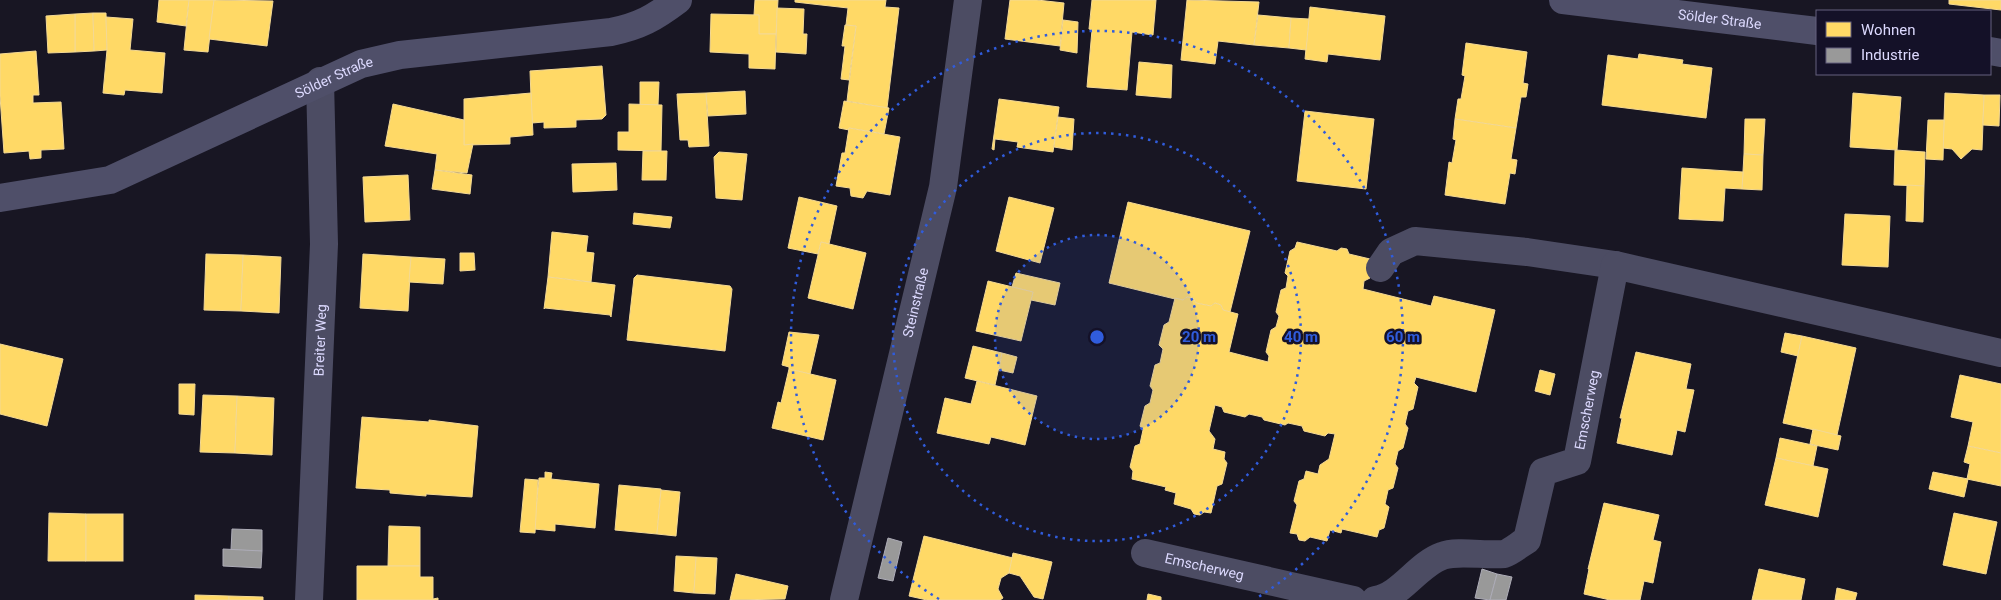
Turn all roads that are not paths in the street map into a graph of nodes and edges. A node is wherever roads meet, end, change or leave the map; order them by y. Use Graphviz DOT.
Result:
graph roads {
  1 [pos="678,0"];
  2 [pos="968,0"];
  3 [pos="1563,0"];
  4 [pos="1816,30"];
  5 [pos="320,81"];
  6 [pos="0,198"];
  7 [pos="1614,265"];
  8 [pos="1380,268"];
  9 [pos="2001,353"];
  10 [pos="1145,553"];
  11 [pos="309,600"];
  12 [pos="844,600"];
  13 [pos="1353,600"];
  14 [pos="1374,600"];
  1 -- 5 [label="street, Sölder Straße"];
  2 -- 12 [label="street, Steinstraße"];
  3 -- 4 [label="street, Sölder Straße"];
  5 -- 6 [label="street, Sölder Straße"];
  5 -- 11 [label="street, Breiter Weg"];
  7 -- 8 [label="street"];
  7 -- 9 [label="street"];
  7 -- 14 [label="street, Emscherweg"];
  10 -- 13 [label="street, Emscherweg"];
}
